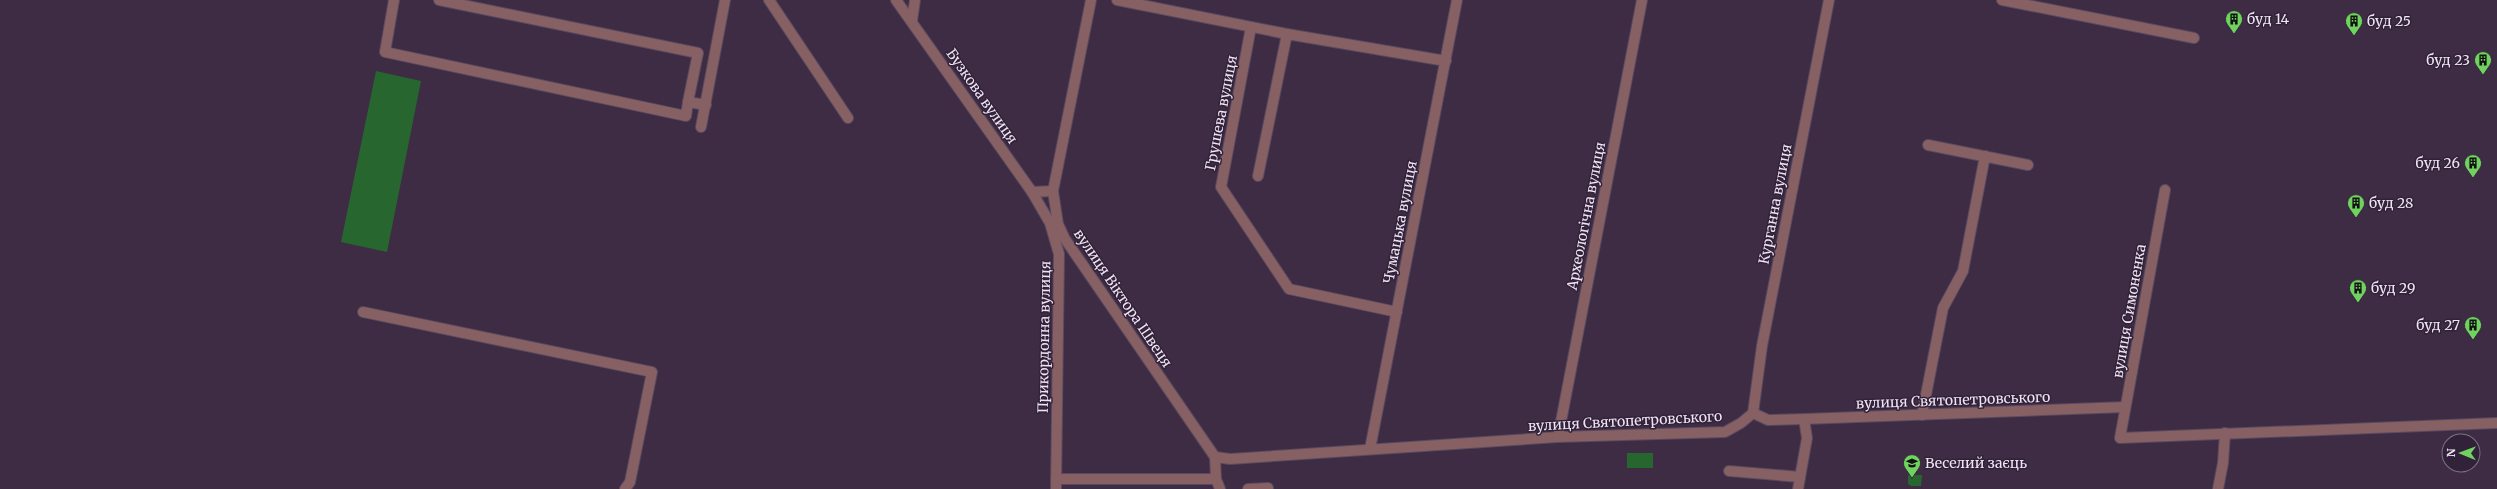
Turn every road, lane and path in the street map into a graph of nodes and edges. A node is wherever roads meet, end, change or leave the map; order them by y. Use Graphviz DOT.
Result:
graph roads {
  1 [pos="394,0"];
  2 [pos="440,0"];
  3 [pos="725,0"];
  4 [pos="769,0"];
  5 [pos="896,0"];
  6 [pos="915,0"];
  7 [pos="1091,0"];
  8 [pos="1117,0"];
  9 [pos="1457,0"];
  10 [pos="1642,0"];
  11 [pos="1828,0"];
  12 [pos="2002,0"];
  13 [pos="912,21"];
  14 [pos="1251,27"];
  15 [pos="1287,34"];
  16 [pos="2194,38"];
  17 [pos="1446,61"];
  18 [pos="688,102"];
  19 [pos="706,104"];
  20 [pos="848,118"];
  21 [pos="701,127"];
  22 [pos="1928,145"];
  23 [pos="1985,156"];
  24 [pos="2028,165"];
  25 [pos="1258,176"];
  26 [pos="2165,190"];
  27 [pos="1053,191"];
  28 [pos="1032,192"];
  29 [pos="363,312"];
  30 [pos="1397,312"];
  31 [pos="2125,407"];
  32 [pos="1753,413"];
  33 [pos="1922,415"];
  34 [pos="1804,420"];
  35 [pos="2497,423"];
  36 [pos="2225,433"];
  37 [pos="1558,437"];
  38 [pos="1370,449"];
  39 [pos="1215,457"];
  40 [pos="1729,470"];
  41 [pos="1800,477"];
  42 [pos="1056,484"];
  43 [pos="1218,484"];
  44 [pos="1268,488"];
  45 [pos="625,489"];
  46 [pos="1248,489"];
  47 [pos="1798,489"];
  48 [pos="2218,489"];
  1 -- 18 [label="street"];
  2 -- 18 [label="street"];
  3 -- 19 [label="street"];
  4 -- 20 [label="street"];
  5 -- 13 [label="street, Бузкова вулиця"];
  6 -- 13 [label="street"];
  7 -- 27 [label="street, вулиця Віктора Швеця"];
  8 -- 14 [label="street"];
  9 -- 17 [label="street, Чумацька вулиця"];
  10 -- 37 [label="street, Археологічна вулиця"];
  11 -- 32 [label="street, Курганна вулиця"];
  12 -- 16 [label="street"];
  13 -- 28 [label="street, Бузкова вулиця"];
  14 -- 15 [label="street"];
  14 -- 30 [label="street, Грушева вулиця"];
  15 -- 17 [label="street"];
  15 -- 25 [label="street"];
  17 -- 30 [label="street, Чумацька вулиця"];
  18 -- 19 [label="street"];
  19 -- 21 [label="street"];
  22 -- 23 [label="street"];
  23 -- 24 [label="street"];
  23 -- 33 [label="street"];
  26 -- 31 [label="street, вулиця Симоненка"];
  27 -- 28 [label="street"];
  27 -- 39 [label="street, вулиця Віктора Швеця"];
  28 -- 42 [label="street, Прикордонна вулиця"];
  29 -- 45 [label="street"];
  30 -- 38 [label="street, Чумацька вулиця"];
  31 -- 33 [label="street, вулиця Святопетровського"];
  31 -- 36 [label="street, вулиця Симоненка"];
  32 -- 34 [label="street, вулиця Святопетровського"];
  32 -- 37 [label="street, вулиця Святопетровського"];
  33 -- 34 [label="street, вулиця Святопетровського"];
  34 -- 41 [label="street"];
  35 -- 36 [label="street"];
  36 -- 48 [label="street"];
  37 -- 38 [label="street, вулиця Святопетровського"];
  38 -- 39 [label="street, вулиця Святопетровського"];
  39 -- 43 [label="street"];
  40 -- 41 [label="street"];
  41 -- 47 [label="street"];
  42 -- 43 [label="street"];
  44 -- 46 [label="street"];
}
